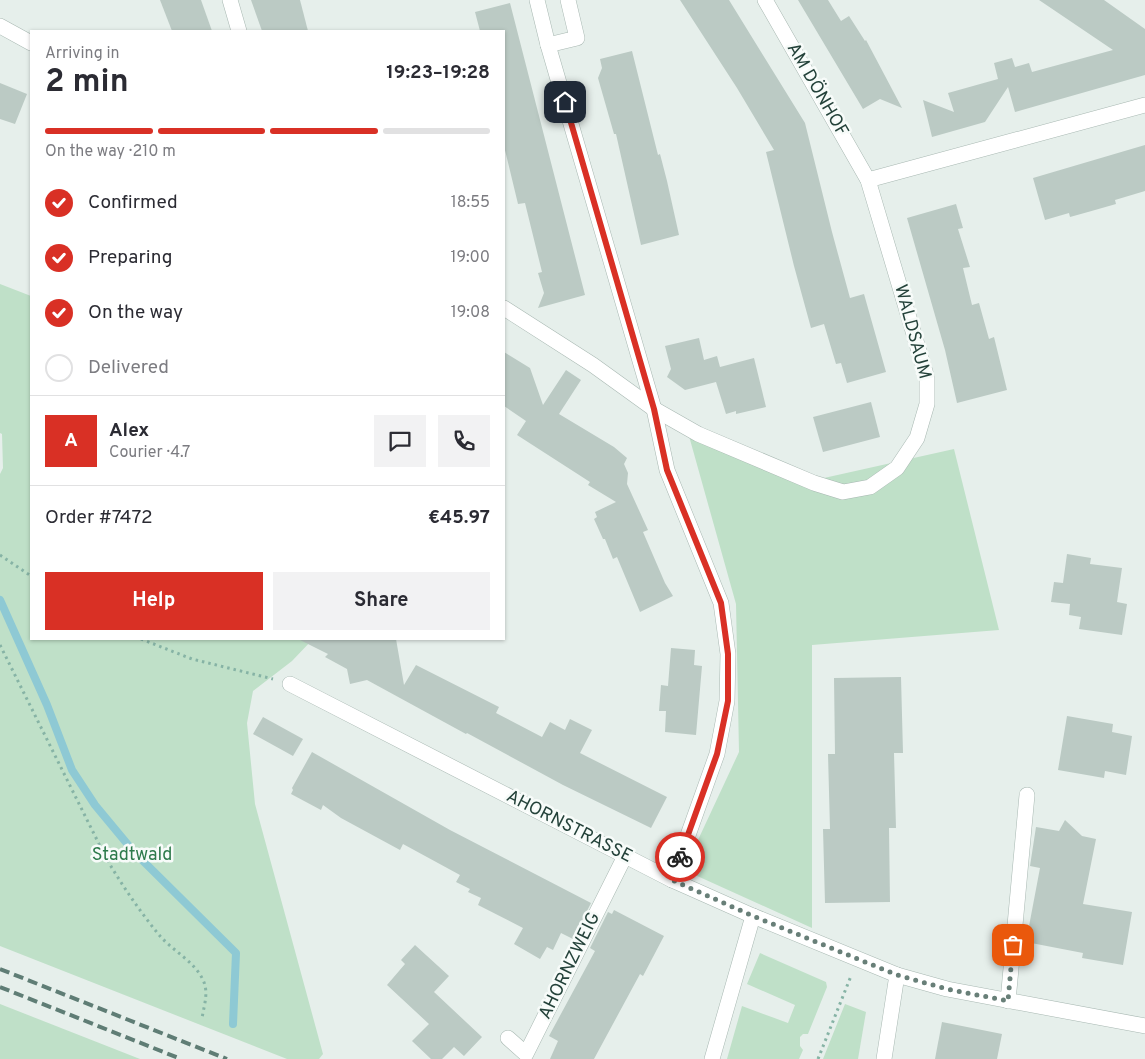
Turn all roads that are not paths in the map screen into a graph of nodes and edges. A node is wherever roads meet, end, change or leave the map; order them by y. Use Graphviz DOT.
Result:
graph roads {
  1 [pos="230,0"];
  2 [pos="537,0"];
  3 [pos="568,0"];
  4 [pos="765,0"];
  5 [pos="0,26"];
  6 [pos="239,30"];
  7 [pos="30,42"];
  8 [pos="548,45"];
  9 [pos="1145,105"];
  10 [pos="868,180"];
  11 [pos="505,309"];
  12 [pos="654,409"];
  13 [pos="290,684"];
  14 [pos="1027,795"];
  15 [pos="625,856"];
  16 [pos="672,880"];
  17 [pos="753,916"];
  18 [pos="897,975"];
  19 [pos="1008,1001"];
  20 [pos="1145,1026"];
  21 [pos="508,1038"];
  22 [pos="712,1059"];
  23 [pos="884,1059"];
  1 -- 6 [label="street"];
  2 -- 8 [label="street"];
  3 -- 8 [label="street"];
  4 -- 10 [label="street, AM DÖNHOF"];
  5 -- 7 [label="street"];
  8 -- 12 [label="street"];
  9 -- 10 [label="street"];
  10 -- 12 [label="street, WALDSAUM"];
  11 -- 12 [label="street, WALDSAUM"];
  12 -- 16 [label="street"];
  13 -- 15 [label="street, AHORNSTRASSE"];
  14 -- 19 [label="street"];
  15 -- 16 [label="street, AHORNSTRASSE"];
  15 -- 21 [label="street, AHORNZWEIG"];
  16 -- 17 [label="street, AHORNSTRASSE"];
  17 -- 18 [label="street, AHORNSTRASSE"];
  17 -- 22 [label="street"];
  18 -- 19 [label="street, AHORNSTRASSE"];
  18 -- 23 [label="street"];
  19 -- 20 [label="street, AHORNSTRASSE"];
}
